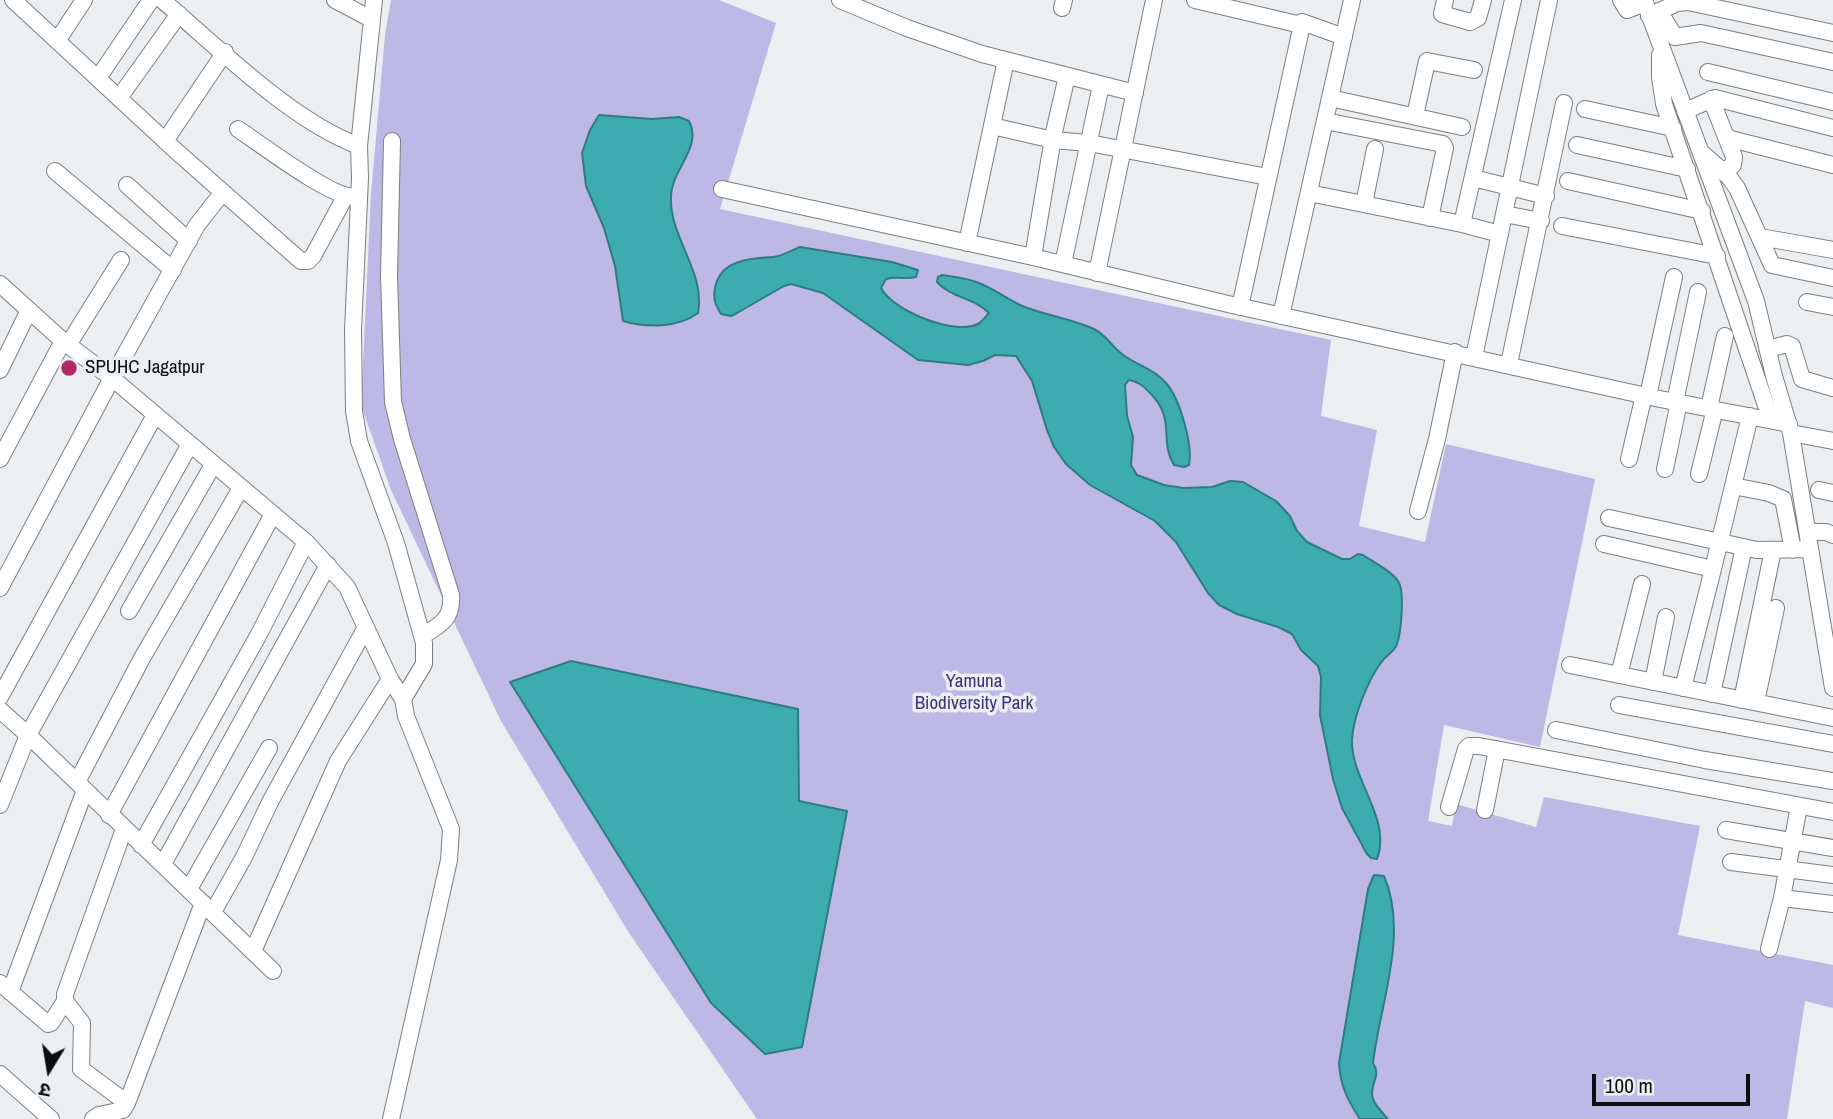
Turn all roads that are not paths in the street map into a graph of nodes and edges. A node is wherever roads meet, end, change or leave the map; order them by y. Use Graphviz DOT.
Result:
graph roads {
  1 [pos="13,0"];
  2 [pos="84,0"];
  3 [pos="151,0"];
  4 [pos="162,0"];
  5 [pos="335,0"];
  6 [pos="374,0"];
  7 [pos="840,0"];
  8 [pos="1154,0"];
  9 [pos="1195,0"];
  10 [pos="1352,0"];
  11 [pos="1445,0"];
  12 [pos="1483,0"];
  13 [pos="1513,0"];
  14 [pos="1549,0"];
  15 [pos="1621,0"];
  16 [pos="1649,8"];
  17 [pos="179,14"];
  18 [pos="371,19"];
  19 [pos="1302,22"];
  20 [pos="1833,33"];
  21 [pos="1344,37"];
  22 [pos="57,41"];
  23 [pos="1661,45"];
  24 [pos="225,52"];
  25 [pos="1006,60"];
  26 [pos="1833,62"];
  27 [pos="1474,70"];
  28 [pos="1708,72"];
  29 [pos="1067,76"];
  30 [pos="98,78"];
  31 [pos="1101,85"];
  32 [pos="1135,93"];
  33 [pos="119,98"];
  34 [pos="1330,98"];
  35 [pos="1713,98"];
  36 [pos="1833,102"];
  37 [pos="1564,103"];
  38 [pos="1585,109"];
  39 [pos="1685,111"];
  40 [pos="1415,116"];
  41 [pos="1325,121"];
  42 [pos="992,126"];
  43 [pos="1462,127"];
  44 [pos="1673,128"];
  45 [pos="1833,128"];
  46 [pos="238,129"];
  47 [pos="1727,138"];
  48 [pos="1053,140"];
  49 [pos="165,141"];
  50 [pos="392,141"];
  51 [pos="1088,143"];
  52 [pos="1577,145"];
  53 [pos="359,146"];
  54 [pos="1375,149"];
  55 [pos="1123,150"];
  56 [pos="1700,151"];
  57 [pos="1833,165"];
  58 [pos="1687,169"];
  59 [pos="55,171"];
  60 [pos="1724,171"];
  61 [pos="1268,177"];
  62 [pos="1473,178"];
  63 [pos="1568,181"];
  64 [pos="127,185"];
  65 [pos="1510,187"];
  66 [pos="722,189"];
  67 [pos="223,192"];
  68 [pos="1309,192"];
  69 [pos="352,196"];
  70 [pos="1546,196"];
  71 [pos="1364,204"];
  72 [pos="1702,211"];
  73 [pos="1504,214"];
  74 [pos="1430,218"];
  75 [pos="1541,221"];
  76 [pos="1462,224"];
  77 [pos="1562,226"];
  78 [pos="1500,234"];
  79 [pos="1767,238"];
  80 [pos="189,241"];
  81 [pos="967,243"];
  82 [pos="1833,250"];
  83 [pos="1717,256"];
  84 [pos="1033,257"];
  85 [pos="121,260"];
  86 [pos="1063,264"];
  87 [pos="173,270"];
  88 [pos="1097,273"];
  89 [pos="1674,277"];
  90 [pos="1833,278"];
  91 [pos="0,284"];
  92 [pos="1698,292"];
  93 [pos="1807,302"];
  94 [pos="1240,307"];
  95 [pos="1833,307"];
  96 [pos="29,310"];
  97 [pos="1281,316"];
  98 [pos="1725,336"];
  99 [pos="65,343"];
  100 [pos="1768,349"];
  101 [pos="1455,352"];
  102 [pos="1474,356"];
  103 [pos="1508,364"];
  104 [pos="0,370"];
  105 [pos="112,378"];
  106 [pos="1833,388"];
  107 [pos="1646,395"];
  108 [pos="1677,402"];
  109 [pos="1712,409"];
  110 [pos="155,415"];
  111 [pos="1750,416"];
  112 [pos="1771,420"];
  113 [pos="1790,429"];
  114 [pos="1833,441"];
  115 [pos="190,444"];
  116 [pos="0,459"];
  117 [pos="1629,459"];
  118 [pos="213,465"];
  119 [pos="1665,469"];
  120 [pos="1699,474"];
  121 [pos="1733,486"];
  122 [pos="241,488"];
  123 [pos="1418,511"];
  124 [pos="273,514"];
  125 [pos="1609,518"];
  126 [pos="1808,532"];
  127 [pos="1833,534"];
  128 [pos="306,542"];
  129 [pos="1718,543"];
  130 [pos="1604,544"];
  131 [pos="1744,547"];
  132 [pos="1810,549"];
  133 [pos="1773,550"];
  134 [pos="1793,550"];
  135 [pos="328,565"];
  136 [pos="1713,569"];
  137 [pos="1642,584"];
  138 [pos="0,588"];
  139 [pos="1776,608"];
  140 [pos="130,611"];
  141 [pos="1667,617"];
  142 [pos="366,627"];
  143 [pos="422,636"];
  144 [pos="1829,640"];
  145 [pos="1570,665"];
  146 [pos="1619,675"];
  147 [pos="390,679"];
  148 [pos="1653,682"];
  149 [pos="1683,688"];
  150 [pos="1833,688"];
  151 [pos="1712,694"];
  152 [pos="0,697"];
  153 [pos="403,699"];
  154 [pos="1749,701"];
  155 [pos="1619,705"];
  156 [pos="0,710"];
  157 [pos="1833,718"];
  158 [pos="1556,730"];
  159 [pos="28,735"];
  160 [pos="1833,744"];
  161 [pos="269,748"];
  162 [pos="1497,749"];
  163 [pos="1833,781"];
  164 [pos="81,786"];
  165 [pos="0,805"];
  166 [pos="1799,806"];
  167 [pos="1449,807"];
  168 [pos="1485,810"];
  169 [pos="1833,812"];
  170 [pos="109,815"];
  171 [pos="124,828"];
  172 [pos="1726,830"];
  173 [pos="1793,843"];
  174 [pos="141,845"];
  175 [pos="1833,848"];
  176 [pos="1731,862"];
  177 [pos="163,864"];
  178 [pos="1788,871"];
  179 [pos="1833,876"];
  180 [pos="189,889"];
  181 [pos="1782,898"];
  182 [pos="1833,904"];
  183 [pos="208,907"];
  184 [pos="1769,949"];
  185 [pos="253,951"];
  186 [pos="273,971"];
  187 [pos="5,987"];
  188 [pos="65,1001"];
  189 [pos="0,1074"];
  190 [pos="127,1103"];
  191 [pos="51,1119"];
  192 [pos="93,1119"];
  193 [pos="391,1119"];
  1 -- 22 [label="street"];
  2 -- 22 [label="street"];
  3 -- 30 [label="street"];
  4 -- 17 [label="street"];
  5 -- 18 [label="street"];
  6 -- 18 [label="street"];
  7 -- 25 [label="street"];
  8 -- 32 [label="street"];
  9 -- 61 [label="street"];
  10 -- 21 [label="street"];
  11 -- 12 [label="street"];
  13 -- 62 [label="street"];
  14 -- 65 [label="street"];
  15 -- 16 [label="street"];
  16 -- 20 [label="street"];
  16 -- 23 [label="street"];
  16 -- 26 [label="street"];
  17 -- 24 [label="street"];
  17 -- 33 [label="street"];
  18 -- 53 [label="street"];
  19 -- 21 [label="street"];
  21 -- 34 [label="street"];
  22 -- 30 [label="street"];
  23 -- 39 [label="street"];
  23 -- 44 [label="street"];
  24 -- 49 [label="street"];
  24 -- 53 [label="street"];
  25 -- 29 [label="street"];
  25 -- 42 [label="street"];
  27 -- 40 [label="street"];
  28 -- 36 [label="street"];
  29 -- 31 [label="street"];
  29 -- 48 [label="street"];
  30 -- 33 [label="street"];
  31 -- 32 [label="street"];
  31 -- 51 [label="street"];
  32 -- 55 [label="street"];
  33 -- 49 [label="street"];
  34 -- 40 [label="street"];
  34 -- 41 [label="street"];
  35 -- 39 [label="street"];
  35 -- 45 [label="street"];
  35 -- 47 [label="street"];
  37 -- 70 [label="street"];
  38 -- 44 [label="street"];
  39 -- 56 [label="street"];
  40 -- 43 [label="street"];
  41 -- 68 [label="street"];
  41 -- 74 [label="street"];
  42 -- 48 [label="street"];
  42 -- 81 [label="street"];
  44 -- 58 [label="street"];
  46 -- 69 [label="street"];
  47 -- 57 [label="street"];
  47 -- 60 [label="street"];
  48 -- 51 [label="street"];
  48 -- 84 [label="street"];
  49 -- 67 [label="street"];
  50 -- 143 [label="street"];
  51 -- 55 [label="street"];
  51 -- 86 [label="street"];
  52 -- 58 [label="street"];
  53 -- 69 [label="street"];
  54 -- 71 [label="street"];
  55 -- 61 [label="street"];
  55 -- 88 [label="street"];
  56 -- 60 [label="street"];
  56 -- 100 [label="street"];
  58 -- 72 [label="street"];
  59 -- 87 [label="street"];
  60 -- 79 [label="street"];
  61 -- 94 [label="street"];
  62 -- 65 [label="street"];
  62 -- 76 [label="street"];
  63 -- 72 [label="street"];
  64 -- 80 [label="street"];
  65 -- 70 [label="street"];
  65 -- 73 [label="street"];
  66 -- 81 [label="street"];
  67 -- 69 [label="street"];
  67 -- 80 [label="street"];
  68 -- 71 [label="street"];
  68 -- 97 [label="street"];
  69 -- 143 [label="street"];
  70 -- 75 [label="street"];
  71 -- 74 [label="street"];
  72 -- 83 [label="street"];
  73 -- 75 [label="street"];
  73 -- 78 [label="street"];
  74 -- 76 [label="street"];
  75 -- 103 [label="street"];
  76 -- 78 [label="street"];
  77 -- 83 [label="street"];
  78 -- 102 [label="street"];
  79 -- 82 [label="street"];
  79 -- 90 [label="street"];
  80 -- 87 [label="street"];
  81 -- 84 [label="street"];
  83 -- 112 [label="street"];
  84 -- 86 [label="street"];
  85 -- 99 [label="street"];
  86 -- 88 [label="street"];
  87 -- 105 [label="street"];
  88 -- 94 [label="street"];
  89 -- 107 [label="street"];
  91 -- 96 [label="street"];
  92 -- 108 [label="street"];
  93 -- 95 [label="street"];
  94 -- 97 [label="street"];
  96 -- 99 [label="street"];
  96 -- 104 [label="street"];
  97 -- 101 [label="street"];
  98 -- 109 [label="street"];
  99 -- 105 [label="street"];
  99 -- 116 [label="street"];
  100 -- 106 [label="street"];
  100 -- 113 [label="street"];
  101 -- 102 [label="street"];
  101 -- 123 [label="street"];
  102 -- 103 [label="street"];
  103 -- 107 [label="street"];
  105 -- 110 [label="street"];
  105 -- 138 [label="street"];
  107 -- 108 [label="street"];
  107 -- 117 [label="street"];
  108 -- 109 [label="street"];
  108 -- 119 [label="street"];
  109 -- 111 [label="street"];
  109 -- 120 [label="street"];
  110 -- 115 [label="street"];
  110 -- 152 [label="street"];
  111 -- 112 [label="street"];
  111 -- 121 [label="street"];
  112 -- 113 [label="street"];
  113 -- 114 [label="street"];
  113 -- 126 [label="street"];
  115 -- 118 [label="street"];
  115 -- 159 [label="street"];
  118 -- 122 [label="street"];
  118 -- 140 [label="street"];
  121 -- 129 [label="street"];
  121 -- 134 [label="street"];
  122 -- 124 [label="street"];
  122 -- 164 [label="street"];
  124 -- 128 [label="street"];
  124 -- 170 [label="street"];
  125 -- 129 [label="street"];
  126 -- 127 [label="street"];
  126 -- 132 [label="street"];
  128 -- 135 [label="street"];
  128 -- 174 [label="street"];
  129 -- 131 [label="street"];
  129 -- 136 [label="street"];
  130 -- 136 [label="street"];
  131 -- 133 [label="street"];
  131 -- 151 [label="street"];
  132 -- 134 [label="street"];
  132 -- 144 [label="street"];
  133 -- 134 [label="street"];
  133 -- 154 [label="street"];
  135 -- 142 [label="street"];
  135 -- 177 [label="street"];
  136 -- 149 [label="street"];
  137 -- 146 [label="street"];
  139 -- 154 [label="street"];
  141 -- 148 [label="street"];
  142 -- 147 [label="street"];
  142 -- 183 [label="street"];
  143 -- 153 [label="street"];
  144 -- 150 [label="street"];
  145 -- 146 [label="street"];
  146 -- 148 [label="street"];
  147 -- 153 [label="street"];
  147 -- 185 [label="street"];
  148 -- 149 [label="street"];
  149 -- 151 [label="street"];
  151 -- 154 [label="street"];
  153 -- 193 [label="street"];
  154 -- 157 [label="street"];
  155 -- 160 [label="street"];
  156 -- 159 [label="street"];
  158 -- 163 [label="street"];
  159 -- 164 [label="street"];
  159 -- 165 [label="street"];
  161 -- 180 [label="street"];
  162 -- 166 [label="street"];
  162 -- 167 [label="street"];
  162 -- 168 [label="street"];
  164 -- 170 [label="street"];
  164 -- 187 [label="street"];
  166 -- 169 [label="street"];
  166 -- 173 [label="street"];
  170 -- 171 [label="street"];
  171 -- 174 [label="street"];
  171 -- 188 [label="street"];
  172 -- 173 [label="street"];
  173 -- 175 [label="street"];
  173 -- 178 [label="street"];
  174 -- 177 [label="street"];
  176 -- 178 [label="street"];
  177 -- 180 [label="street"];
  178 -- 179 [label="street"];
  178 -- 181 [label="street"];
  180 -- 183 [label="street"];
  181 -- 182 [label="street"];
  181 -- 184 [label="street"];
  183 -- 185 [label="street"];
  183 -- 190 [label="street"];
  185 -- 186 [label="street"];
  187 -- 188 [label="street"];
  188 -- 190 [label="street"];
  189 -- 191 [label="street"];
  190 -- 192 [label="street"];
}
